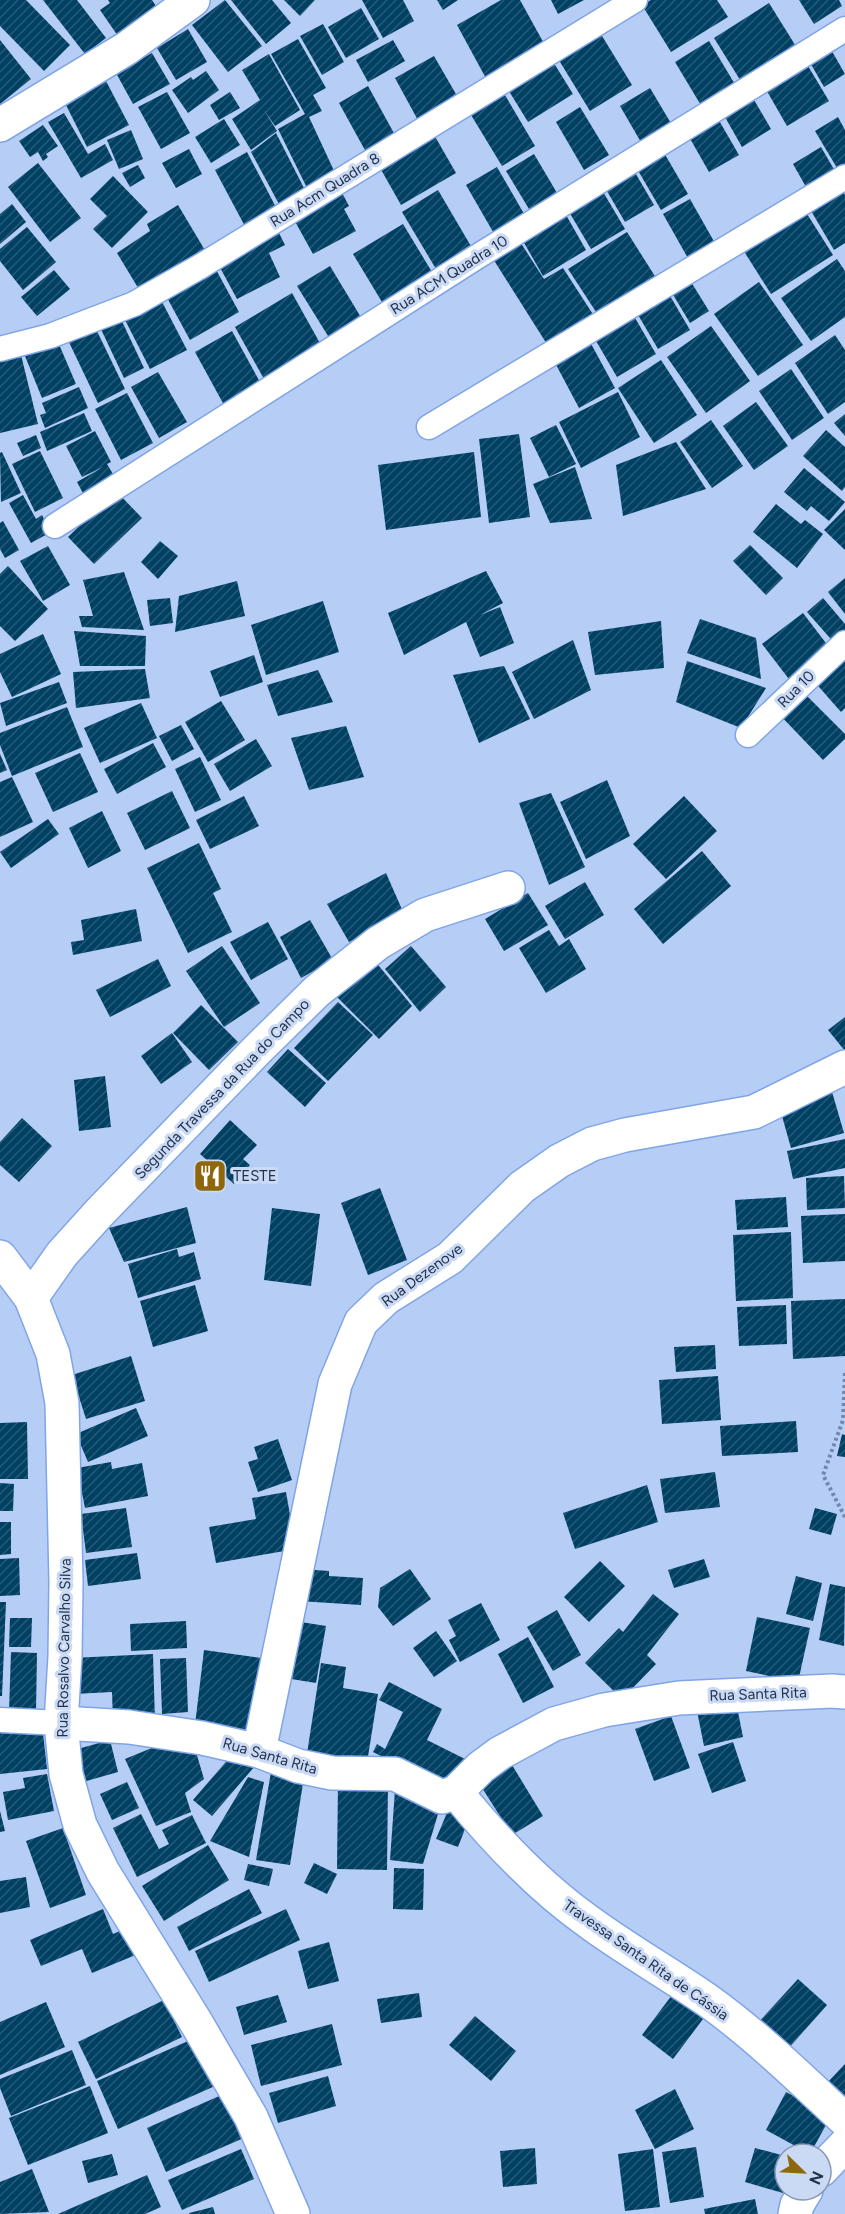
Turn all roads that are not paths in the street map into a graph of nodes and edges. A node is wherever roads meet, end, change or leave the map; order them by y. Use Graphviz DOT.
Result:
graph roads {
  1 [pos="193,0"];
  2 [pos="634,0"];
  3 [pos="845,29"];
  4 [pos="0,125"];
  5 [pos="845,177"];
  6 [pos="0,349"];
  7 [pos="429,427"];
  8 [pos="55,526"];
  9 [pos="845,643"];
  10 [pos="748,735"];
  11 [pos="508,888"];
  12 [pos="845,1067"];
  13 [pos="3,1264"];
  14 [pos="31,1298"];
  15 [pos="845,1692"];
  16 [pos="0,1720"];
  17 [pos="61,1723"];
  18 [pos="259,1751"];
  19 [pos="456,1791"];
  20 [pos="845,2120"];
  21 [pos="845,2145"];
  22 [pos="833,2158"];
  23 [pos="293,2214"];
  1 -- 4 [label="street"];
  2 -- 6 [label="lane, Rua Acm Quadra 8"];
  3 -- 8 [label="lane, Rua ACM Quadra 10"];
  5 -- 7 [label="lane"];
  9 -- 10 [label="lane, Rua 10"];
  11 -- 14 [label="street, Segunda Travessa da Rua do Campo"];
  12 -- 18 [label="street, Rua Dezenove"];
  13 -- 14 [label="street, Rua Rosalvo Carvalho Silva"];
  14 -- 17 [label="street, Rua Rosalvo Carvalho Silva"];
  15 -- 19 [label="street, Rua Santa Rita"];
  16 -- 17 [label="lane"];
  17 -- 18 [label="street, Rua Santa Rita"];
  17 -- 23 [label="street, Rua Rosalvo Carvalho Silva"];
  18 -- 19 [label="street, Rua Santa Rita"];
  19 -- 20 [label="street, Travessa Santa Rita de Cássia"];
  21 -- 22 [label="street"];
}
